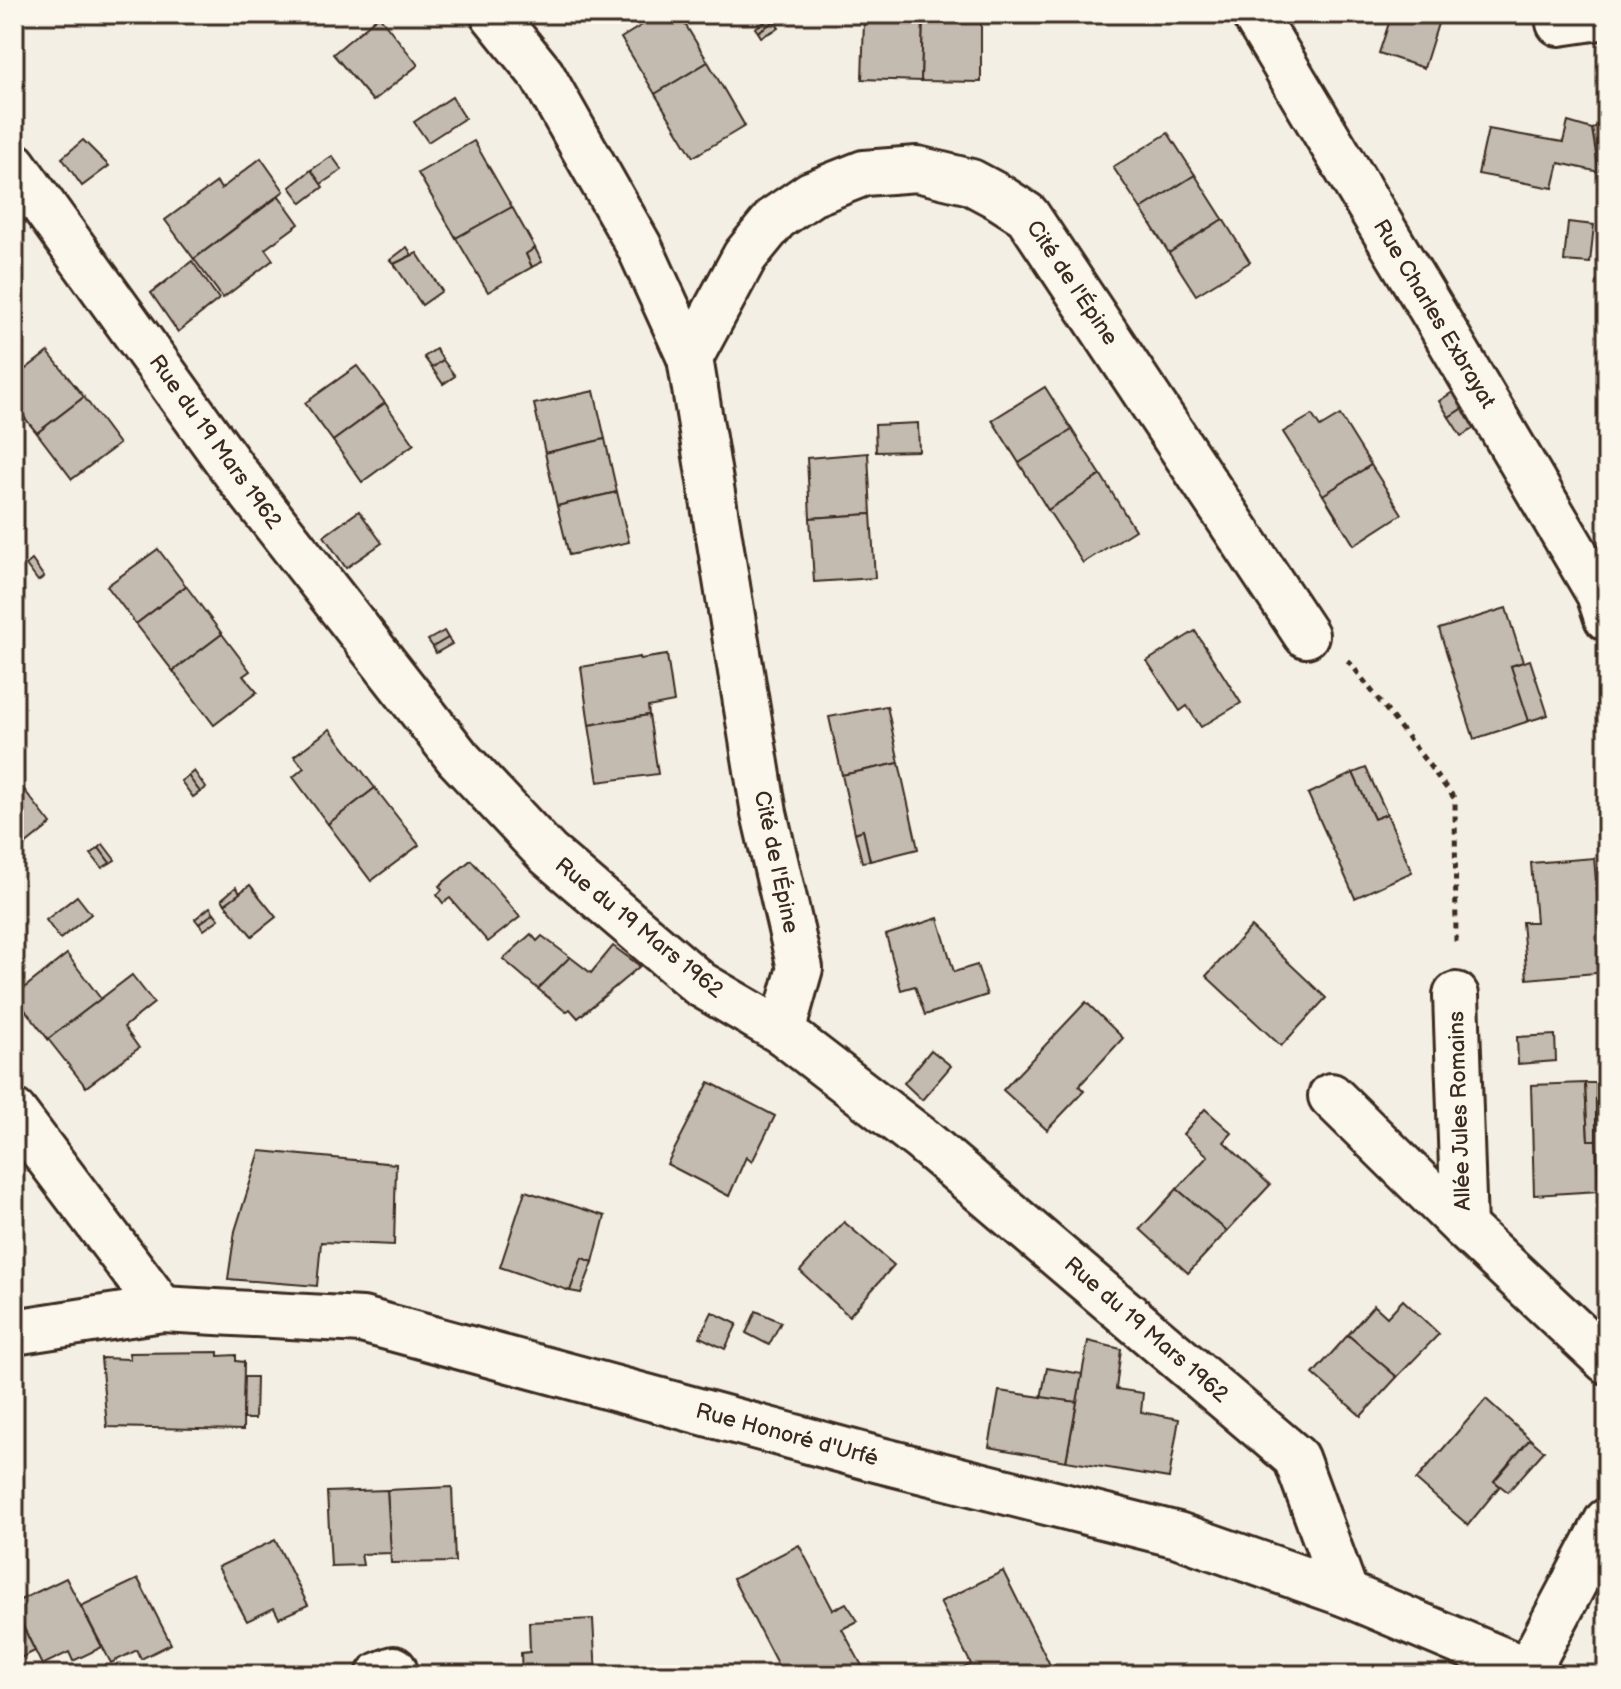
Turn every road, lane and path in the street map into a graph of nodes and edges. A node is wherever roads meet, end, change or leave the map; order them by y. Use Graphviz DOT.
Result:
graph roads {
  1 [pos="493,14"];
  2 [pos="1254,14"];
  3 [pos="1607,16"];
  4 [pos="1559,23"];
  5 [pos="14,165"];
  6 [pos="690,358"];
  7 [pos="1607,618"];
  8 [pos="1306,635"];
  9 [pos="1456,995"];
  10 [pos="782,1032"];
  11 [pos="1331,1096"];
  12 [pos="14,1112"];
  13 [pos="1464,1227"];
  14 [pos="162,1309"];
  15 [pos="14,1332"];
  16 [pos="1607,1361"];
  17 [pos="1607,1521"];
  18 [pos="1346,1594"];
  19 [pos="1533,1672"];
  1 -- 6 [label="street, Cité de l'Épine"];
  2 -- 7 [label="street, Rue Charles Exbrayat"];
  3 -- 4 [label="street"];
  5 -- 10 [label="street, Rue du 19 Mars 1962"];
  6 -- 8 [label="street, Cité de l'Épine"];
  6 -- 10 [label="street, Cité de l'Épine"];
  8 -- 9 [label="path"];
  9 -- 13 [label="street, Allée Jules Romains"];
  10 -- 18 [label="street, Rue du 19 Mars 1962"];
  11 -- 13 [label="street, Allée Jules Romains"];
  12 -- 14 [label="street"];
  13 -- 16 [label="street, Allée Jules Romains"];
  14 -- 15 [label="street, Rue Honoré d'Urfé"];
  14 -- 18 [label="street, Rue Honoré d'Urfé"];
  17 -- 19 [label="street"];
  18 -- 19 [label="street, Rue Honoré d'Urfé"];
}
